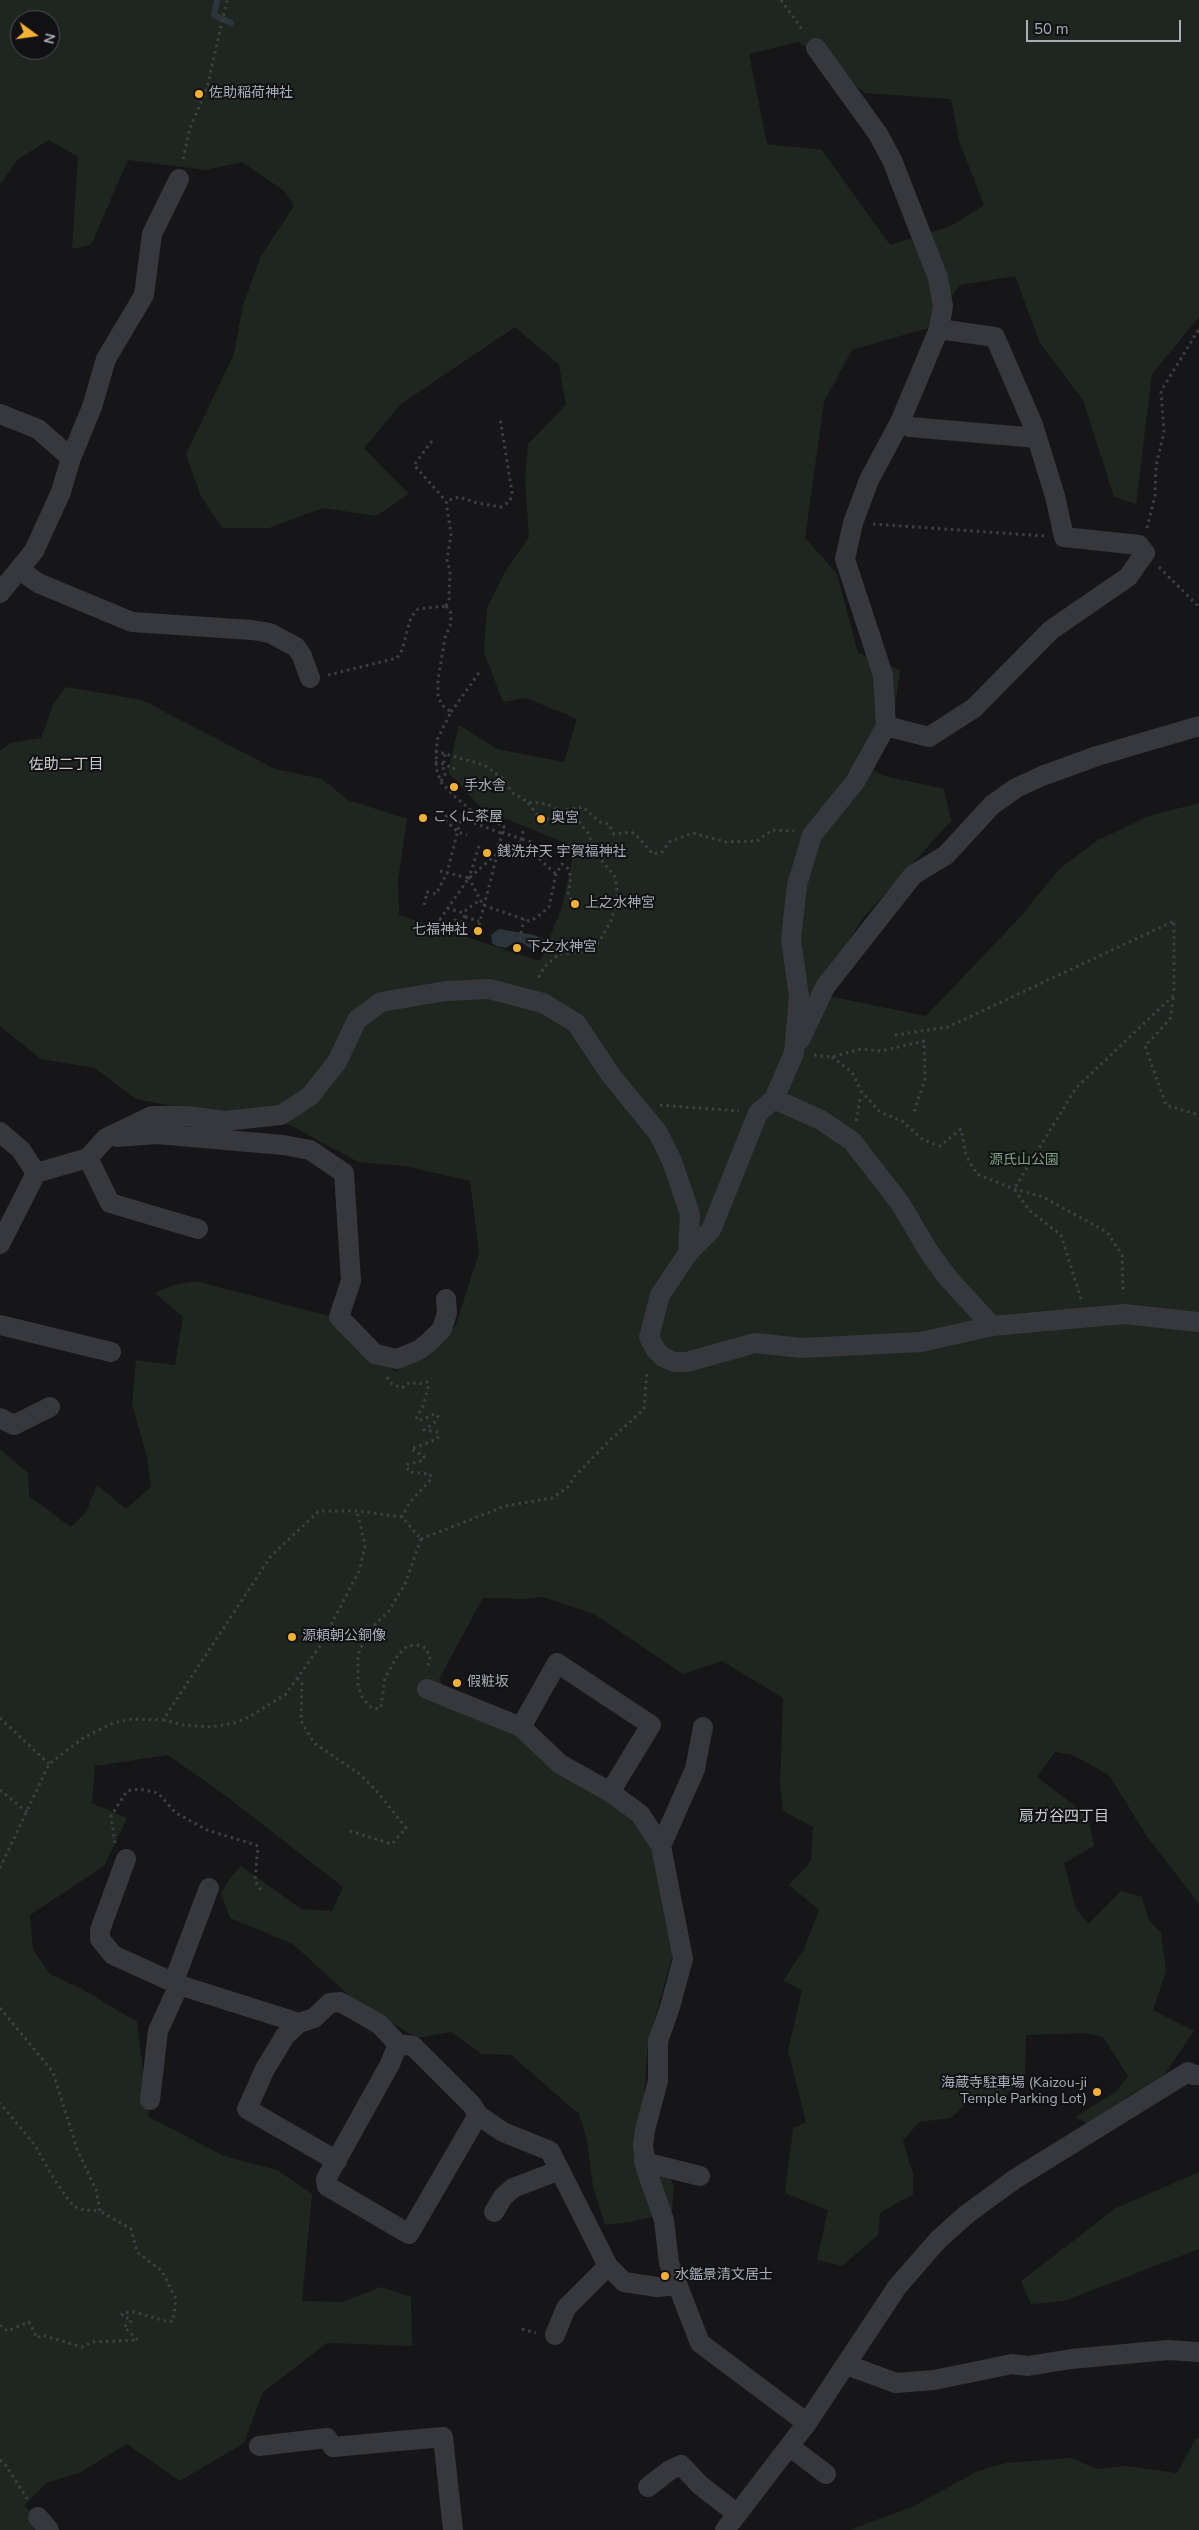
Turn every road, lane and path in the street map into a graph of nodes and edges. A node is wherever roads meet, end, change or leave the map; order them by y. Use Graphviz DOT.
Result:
graph roads {
  1 [pos="226,0"];
  2 [pos="781,0"];
  3 [pos="816,48"];
  4 [pos="179,180"];
  5 [pos="939,329"];
  6 [pos="1199,329"];
  7 [pos="0,414"];
  8 [pos="500,418"];
  9 [pos="900,422"];
  10 [pos="1037,438"];
  11 [pos="432,441"];
  12 [pos="71,458"];
  13 [pos="446,501"];
  14 [pos="853,523"];
  15 [pos="1064,537"];
  16 [pos="1142,549"];
  17 [pos="20,570"];
  18 [pos="0,593"];
  19 [pos="446,606"];
  20 [pos="1199,607"];
  21 [pos="480,670"];
  22 [pos="310,678"];
  23 [pos="451,712"];
  24 [pos="886,726"];
  25 [pos="1199,726"];
  26 [pos="435,751"];
  27 [pos="445,754"];
  28 [pos="435,762"];
  29 [pos="443,764"];
  30 [pos="459,767"];
  31 [pos="441,782"];
  32 [pos="528,802"];
  33 [pos="471,810"];
  34 [pos="447,815"];
  35 [pos="467,821"];
  36 [pos="527,829"];
  37 [pos="458,832"];
  38 [pos="502,832"];
  39 [pos="467,835"];
  40 [pos="812,835"];
  41 [pos="521,839"];
  42 [pos="532,842"];
  43 [pos="497,844"];
  44 [pos="479,846"];
  45 [pos="517,852"];
  46 [pos="497,854"];
  47 [pos="544,854"];
  48 [pos="540,859"];
  49 [pos="440,871"];
  50 [pos="447,874"];
  51 [pos="556,874"];
  52 [pos="469,878"];
  53 [pos="480,900"];
  54 [pos="572,900"];
  55 [pos="424,905"];
  56 [pos="483,905"];
  57 [pos="447,908"];
  58 [pos="439,919"];
  59 [pos="524,919"];
  60 [pos="464,920"];
  61 [pos="446,922"];
  62 [pos="436,925"];
  63 [pos="452,925"];
  64 [pos="518,946"];
  65 [pos="540,984"];
  66 [pos="1174,995"];
  67 [pos="895,1035"];
  68 [pos="794,1053"];
  69 [pos="832,1057"];
  70 [pos="774,1099"];
  71 [pos="632,1102"];
  72 [pos="758,1113"];
  73 [pos="913,1115"];
  74 [pos="1199,1115"];
  75 [pos="0,1132"];
  76 [pos="106,1138"];
  77 [pos="88,1158"];
  78 [pos="36,1173"];
  79 [pos="1014,1189"];
  80 [pos="198,1229"];
  81 [pos="0,1244"];
  82 [pos="688,1253"];
  83 [pos="1081,1297"];
  84 [pos="446,1299"];
  85 [pos="1124,1314"];
  86 [pos="1199,1322"];
  87 [pos="0,1325"];
  88 [pos="992,1326"];
  89 [pos="650,1337"];
  90 [pos="111,1352"];
  91 [pos="375,1354"];
  92 [pos="50,1407"];
  93 [pos="0,1418"];
  94 [pos="357,1511"];
  95 [pos="402,1518"];
  96 [pos="421,1539"];
  97 [pos="297,1678"];
  98 [pos="427,1689"];
  99 [pos="0,1718"];
  100 [pos="163,1720"];
  101 [pos="521,1727"];
  102 [pos="703,1727"];
  103 [pos="49,1764"];
  104 [pos="0,1790"];
  105 [pos="610,1792"];
  106 [pos="27,1812"];
  107 [pos="347,1830"];
  108 [pos="661,1846"];
  109 [pos="126,1859"];
  110 [pos="0,1868"];
  111 [pos="209,1888"];
  112 [pos="263,1893"];
  113 [pos="177,1983"];
  114 [pos="0,2008"];
  115 [pos="299,2023"];
  116 [pos="398,2044"];
  117 [pos="1193,2073"];
  118 [pos="150,2100"];
  119 [pos="0,2103"];
  120 [pos="478,2115"];
  121 [pos="336,2161"];
  122 [pos="644,2162"];
  123 [pos="560,2170"];
  124 [pos="700,2176"];
  125 [pos="100,2211"];
  126 [pos="494,2212"];
  127 [pos="608,2266"];
  128 [pos="677,2285"];
  129 [pos="0,2325"];
  130 [pos="555,2334"];
  131 [pos="1199,2352"];
  132 [pos="847,2365"];
  133 [pos="806,2424"];
  134 [pos="259,2446"];
  135 [pos="789,2446"];
  136 [pos="0,2460"];
  137 [pos="826,2474"];
  138 [pos="648,2487"];
  139 [pos="736,2513"];
  140 [pos="44,2524"];
  141 [pos="453,2530"];
  142 [pos="725,2530"];
  1 -- 4 [label="path"];
  2 -- 3 [label="path"];
  3 -- 5 [label="street"];
  4 -- 12 [label="street"];
  5 -- 9 [label="street"];
  5 -- 10 [label="street"];
  6 -- 16 [label="path"];
  7 -- 12 [label="street"];
  8 -- 13 [label="path"];
  9 -- 10 [label="street"];
  9 -- 14 [label="street"];
  10 -- 15 [label="street"];
  11 -- 13 [label="path"];
  12 -- 17 [label="street"];
  13 -- 19 [label="path"];
  14 -- 15 [label="path"];
  14 -- 24 [label="street"];
  15 -- 16 [label="street"];
  16 -- 20 [label="path"];
  16 -- 24 [label="street"];
  17 -- 18 [label="street"];
  17 -- 22 [label="street"];
  19 -- 22 [label="path"];
  19 -- 23 [label="path"];
  21 -- 23 [label="path"];
  23 -- 26 [label="path"];
  24 -- 40 [label="street"];
  25 -- 68 [label="street"];
  26 -- 27 [label="path"];
  26 -- 28 [label="path"];
  27 -- 29 [label="path"];
  27 -- 32 [label="path"];
  28 -- 29 [label="path"];
  28 -- 31 [label="path"];
  29 -- 30 [label="path"];
  29 -- 31 [label="path"];
  31 -- 33 [label="path"];
  32 -- 40 [label="path"];
  32 -- 65 [label="path"];
  33 -- 35 [label="path"];
  33 -- 38 [label="path"];
  34 -- 37 [label="path"];
  35 -- 37 [label="path"];
  35 -- 38 [label="path"];
  36 -- 41 [label="path"];
  37 -- 39 [label="path"];
  37 -- 50 [label="path"];
  38 -- 41 [label="path"];
  38 -- 43 [label="path"];
  40 -- 68 [label="street"];
  41 -- 42 [label="path"];
  41 -- 45 [label="path"];
  43 -- 45 [label="path"];
  43 -- 46 [label="path"];
  44 -- 52 [label="path"];
  45 -- 48 [label="path"];
  46 -- 52 [label="path"];
  46 -- 56 [label="path"];
  47 -- 48 [label="path"];
  48 -- 51 [label="path"];
  49 -- 50 [label="path"];
  50 -- 52 [label="path"];
  50 -- 55 [label="path"];
  51 -- 54 [label="path"];
  51 -- 59 [label="path"];
  52 -- 53 [label="path"];
  52 -- 57 [label="path"];
  53 -- 56 [label="path"];
  53 -- 60 [label="path"];
  56 -- 59 [label="path"];
  56 -- 60 [label="path"];
  57 -- 58 [label="path"];
  57 -- 60 [label="path"];
  58 -- 61 [label="path"];
  58 -- 62 [label="path"];
  59 -- 64 [label="path"];
  60 -- 63 [label="path"];
  66 -- 67 [label="path"];
  66 -- 74 [label="path"];
  66 -- 79 [label="path"];
  68 -- 69 [label="path"];
  68 -- 70 [label="street"];
  69 -- 73 [label="path"];
  69 -- 79 [label="path"];
  70 -- 72 [label="street"];
  70 -- 88 [label="street"];
  71 -- 72 [label="path"];
  71 -- 76 [label="street"];
  71 -- 82 [label="street"];
  72 -- 82 [label="street"];
  75 -- 78 [label="street"];
  76 -- 77 [label="street"];
  76 -- 91 [label="street"];
  77 -- 78 [label="street"];
  77 -- 80 [label="street"];
  78 -- 81 [label="street"];
  79 -- 83 [label="path"];
  79 -- 85 [label="path"];
  82 -- 89 [label="street"];
  84 -- 91 [label="street"];
  85 -- 86 [label="street"];
  85 -- 88 [label="street"];
  87 -- 90 [label="street"];
  88 -- 89 [label="street"];
  89 -- 96 [label="path"];
  91 -- 95 [label="path"];
  92 -- 93 [label="street"];
  94 -- 95 [label="path"];
  94 -- 97 [label="path"];
  94 -- 100 [label="path"];
  95 -- 96 [label="path"];
  96 -- 98 [label="path"];
  97 -- 100 [label="path"];
  97 -- 107 [label="path"];
  98 -- 101 [label="street"];
  99 -- 103 [label="path"];
  100 -- 103 [label="path"];
  101 -- 105 [label="street"];
  101 -- 105 [label="street"];
  102 -- 108 [label="street"];
  103 -- 106 [label="path"];
  104 -- 106 [label="path"];
  105 -- 108 [label="street"];
  106 -- 110 [label="path"];
  108 -- 122 [label="street"];
  109 -- 112 [label="path"];
  109 -- 113 [label="street"];
  111 -- 113 [label="street"];
  113 -- 115 [label="street"];
  113 -- 118 [label="street"];
  114 -- 125 [label="path"];
  115 -- 116 [label="street"];
  115 -- 121 [label="street"];
  116 -- 120 [label="street"];
  116 -- 121 [label="street"];
  117 -- 132 [label="street"];
  119 -- 125 [label="path"];
  120 -- 121 [label="street"];
  120 -- 123 [label="street"];
  122 -- 124 [label="street"];
  122 -- 128 [label="street"];
  123 -- 126 [label="street"];
  123 -- 127 [label="street"];
  125 -- 129 [label="path"];
  127 -- 128 [label="street"];
  127 -- 130 [label="street"];
  128 -- 133 [label="street"];
  131 -- 132 [label="street"];
  132 -- 133 [label="street"];
  133 -- 135 [label="street"];
  134 -- 141 [label="street"];
  135 -- 137 [label="street"];
  135 -- 139 [label="street"];
  136 -- 140 [label="path"];
  138 -- 139 [label="street"];
  139 -- 142 [label="street"];
}
